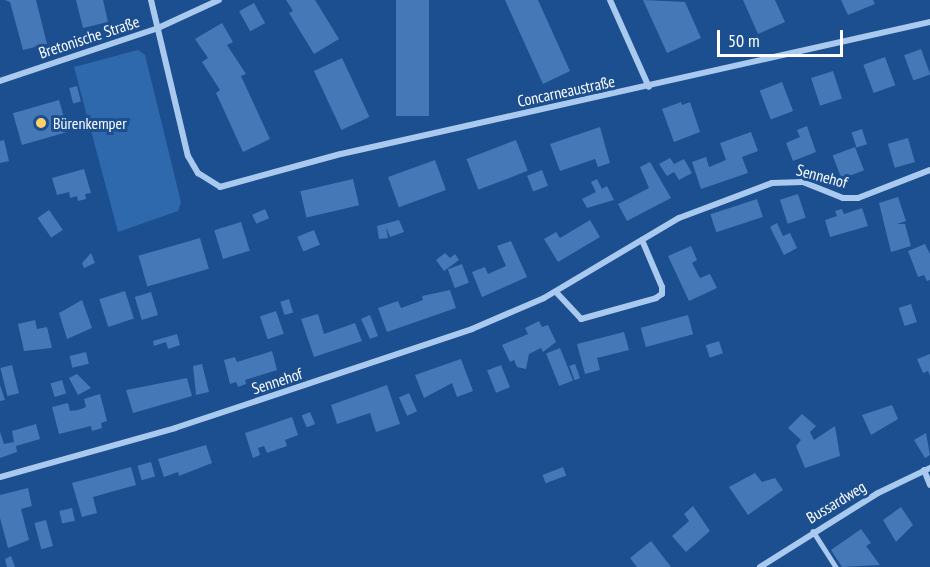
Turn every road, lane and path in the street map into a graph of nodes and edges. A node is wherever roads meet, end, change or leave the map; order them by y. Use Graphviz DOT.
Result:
graph roads {
  1 [pos="151,0"];
  2 [pos="219,0"];
  3 [pos="610,0"];
  4 [pos="930,22"];
  5 [pos="158,28"];
  6 [pos="0,81"];
  7 [pos="649,87"];
  8 [pos="930,170"];
  9 [pos="642,240"];
  10 [pos="556,292"];
  11 [pos="927,469"];
  12 [pos="0,477"];
  13 [pos="930,485"];
  14 [pos="813,531"];
  15 [pos="760,567"];
  16 [pos="836,567"];
  1 -- 5 [label="street"];
  2 -- 5 [label="street, Bretonische Straße"];
  3 -- 7 [label="street"];
  4 -- 7 [label="street, Concarneaustraße"];
  5 -- 6 [label="street, Bretonische Straße"];
  5 -- 7 [label="street, Concarneaustraße"];
  8 -- 9 [label="street, Sennehof"];
  9 -- 10 [label="street, Sennehof"];
  9 -- 10 [label="street"];
  10 -- 12 [label="street, Sennehof"];
  11 -- 13 [label="street"];
  11 -- 14 [label="street, Bussardweg"];
  14 -- 15 [label="street, Bussardweg"];
  14 -- 16 [label="lane"];
}
